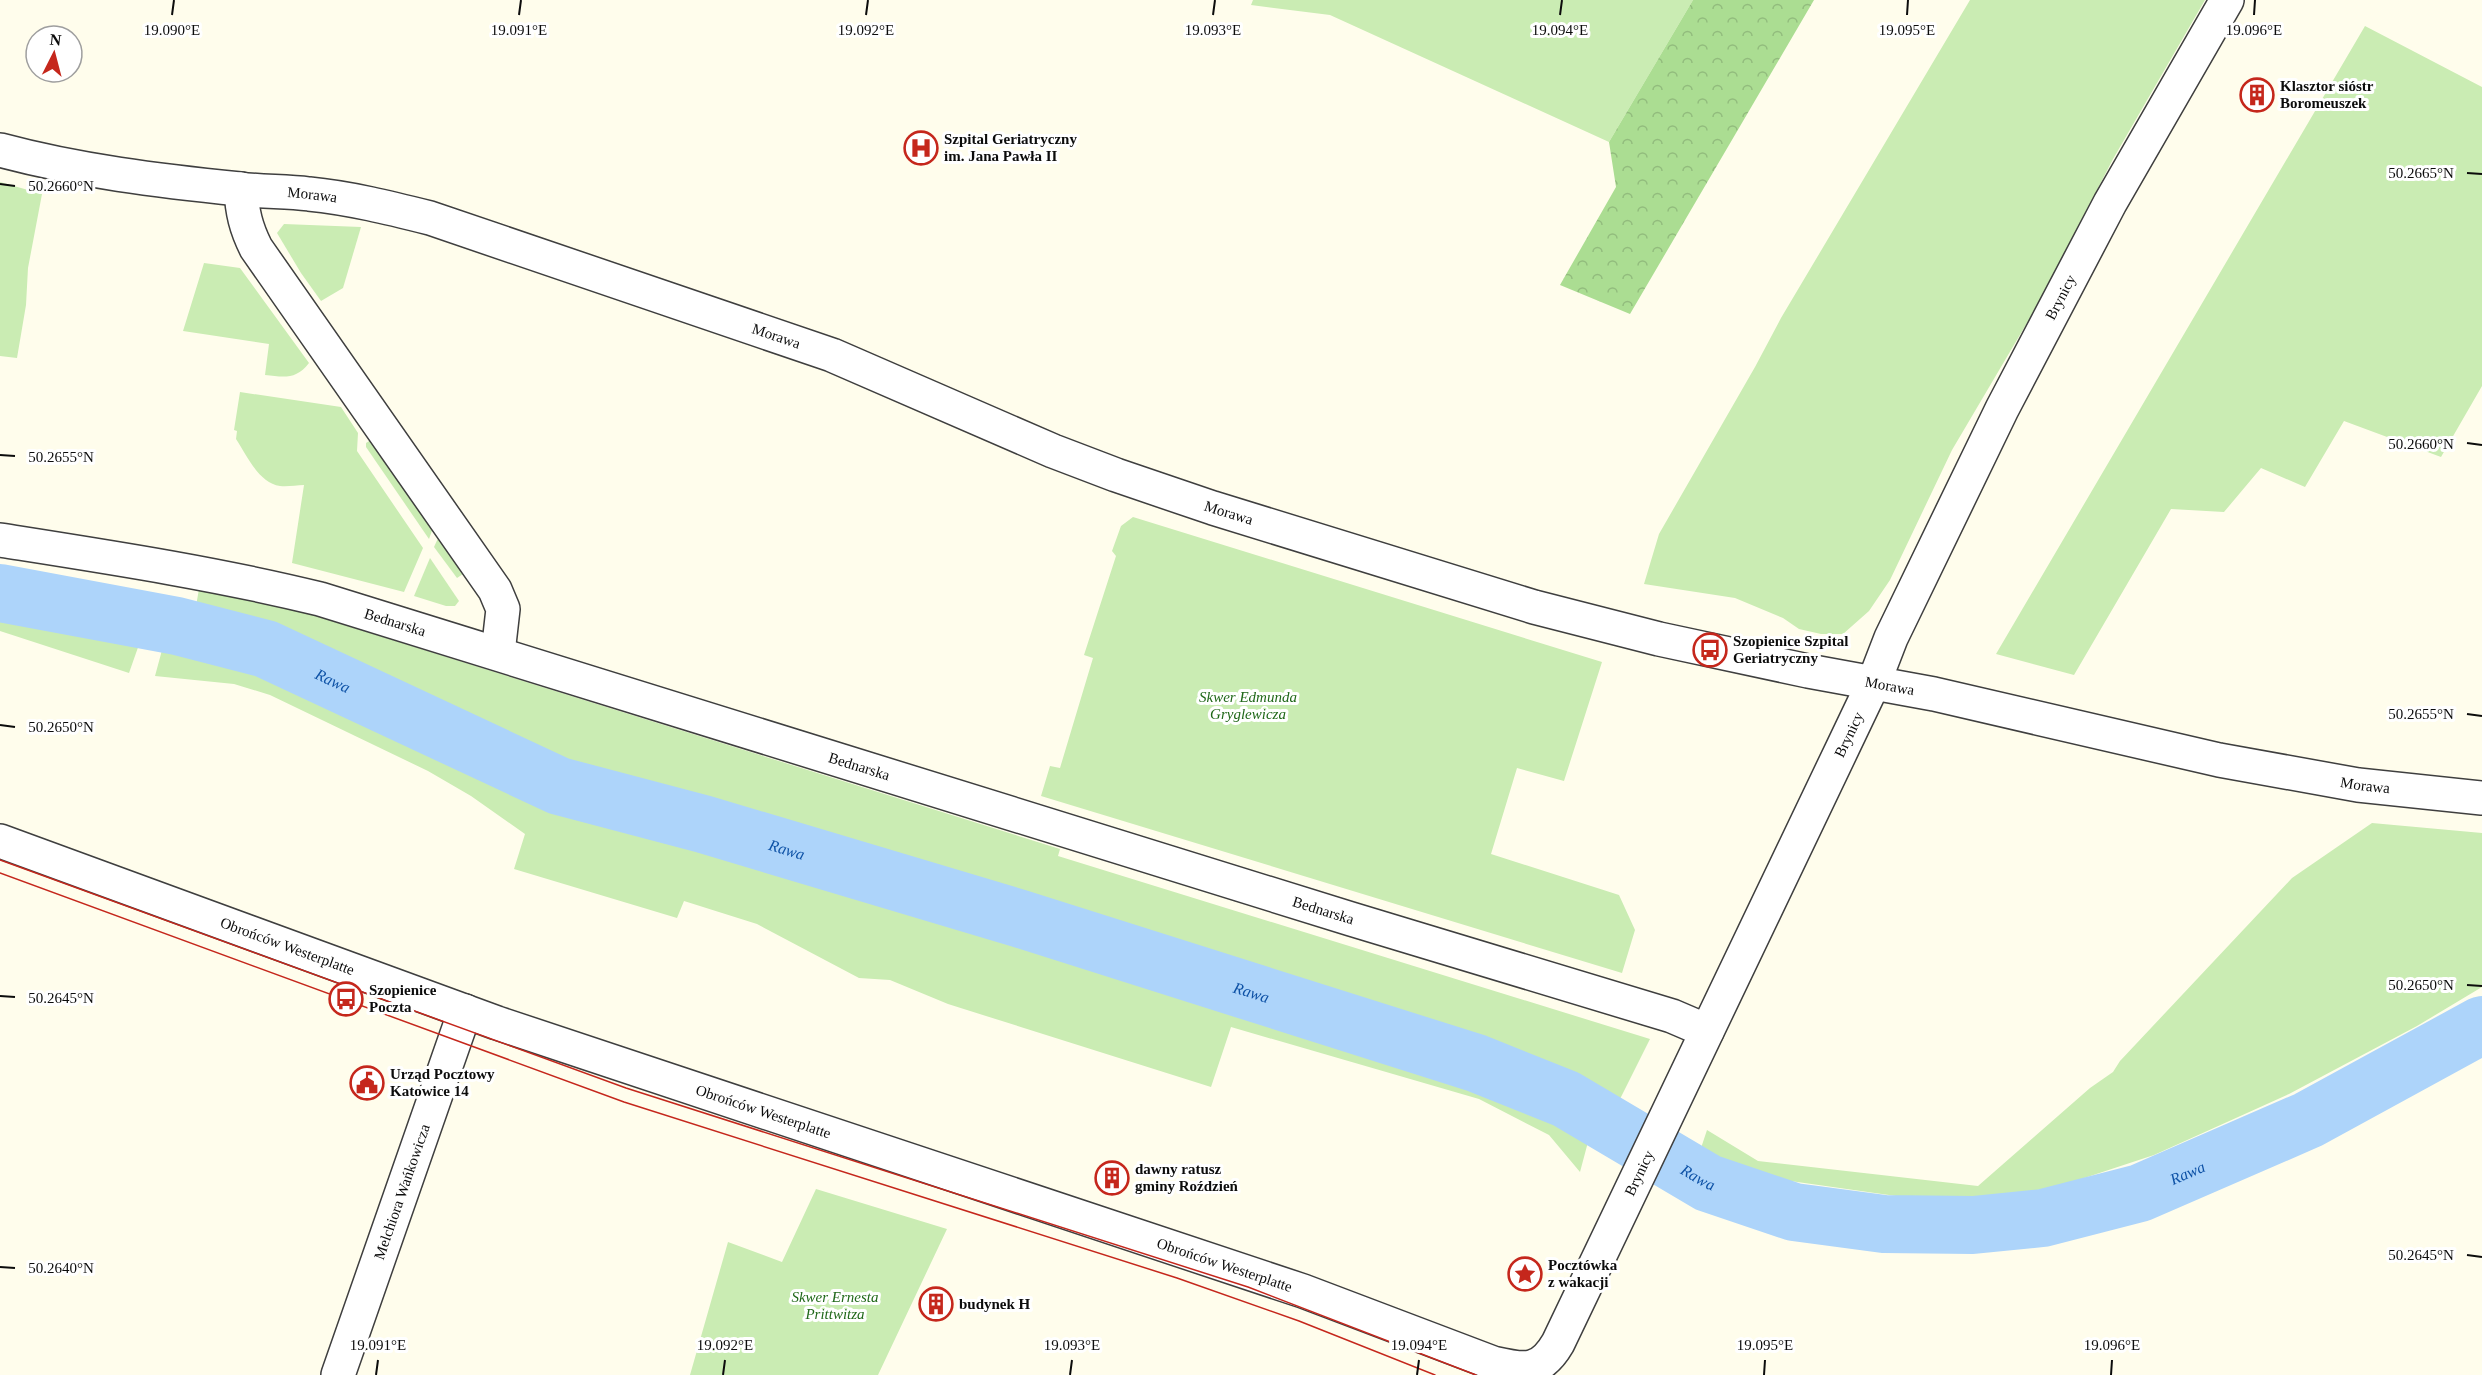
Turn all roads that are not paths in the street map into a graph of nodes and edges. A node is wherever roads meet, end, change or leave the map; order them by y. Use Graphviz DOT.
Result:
graph roads {
  1 [pos="2227,0"];
  2 [pos="0,150"];
  3 [pos="241,189"];
  4 [pos="0,540"];
  5 [pos="498,653"];
  6 [pos="1874,682"];
  7 [pos="2482,798"];
  8 [pos="0,840"];
  9 [pos="465,1011"];
  10 [pos="1707,1031"];
  11 [pos="1524,1372"];
  12 [pos="338,1375"];
  1 -- 6 [label="street, Brynicy"];
  2 -- 3 [label="street, Morawa"];
  3 -- 5 [label="street"];
  3 -- 6 [label="street, Morawa"];
  4 -- 5 [label="street, Bednarska"];
  5 -- 10 [label="street, Bednarska"];
  6 -- 7 [label="street, Morawa"];
  6 -- 10 [label="street, Brynicy"];
  8 -- 9 [label="street, Obrońców Westerplatte"];
  9 -- 11 [label="street, Obrońców Westerplatte"];
  9 -- 12 [label="street, Melchiora Wańkowicza"];
  10 -- 11 [label="street, Brynicy"];
}
